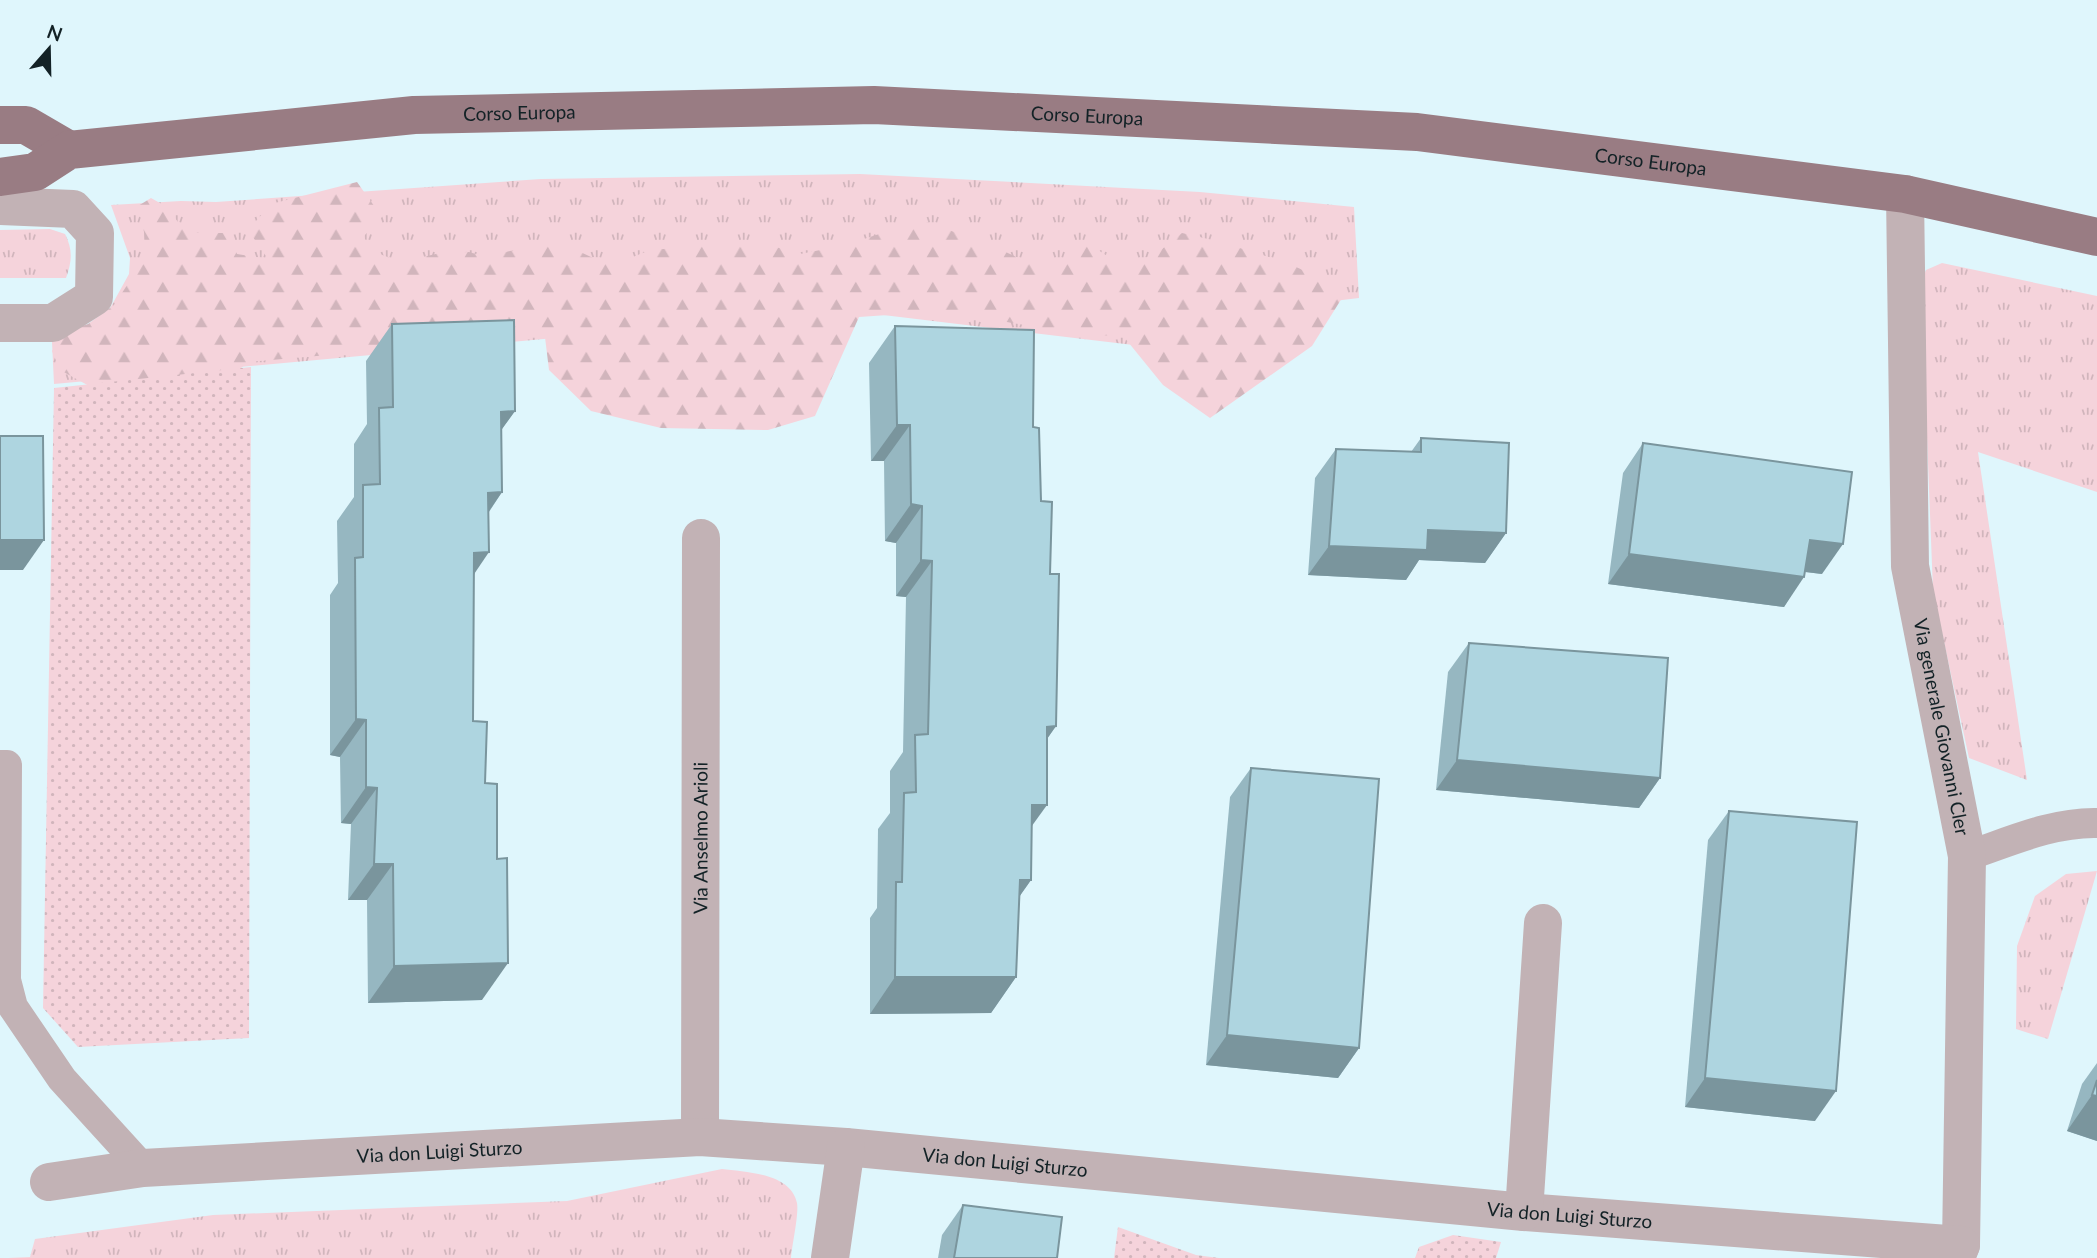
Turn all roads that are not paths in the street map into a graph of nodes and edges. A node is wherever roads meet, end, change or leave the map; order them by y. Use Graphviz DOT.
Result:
graph roads {
  1 [pos="0,125"];
  2 [pos="69,150"];
  3 [pos="0,177"];
  4 [pos="1905,194"];
  5 [pos="0,206"];
  6 [pos="2097,237"];
  7 [pos="0,323"];
  8 [pos="701,538"];
  9 [pos="0,765"];
  10 [pos="2097,823"];
  11 [pos="1967,856"];
  12 [pos="1544,923"];
  13 [pos="700,1137"];
  14 [pos="846,1147"];
  15 [pos="142,1168"];
  16 [pos="49,1182"];
  17 [pos="1524,1212"];
  18 [pos="1958,1251"];
  19 [pos="830,1258"];
  1 -- 2 [label="main road"];
  2 -- 3 [label="main road, Corso Europa"];
  2 -- 4 [label="main road, Corso Europa"];
  4 -- 6 [label="main road, Corso Europa"];
  4 -- 11 [label="street, Via generale Giovanni Cler"];
  5 -- 7 [label="street"];
  8 -- 13 [label="street, Via Anselmo Arioli"];
  9 -- 15 [label="lane"];
  10 -- 11 [label="lane"];
  11 -- 18 [label="street, Via generale Giovanni Cler"];
  12 -- 17 [label="street"];
  13 -- 14 [label="street, Via don Luigi Sturzo"];
  13 -- 15 [label="street, Via don Luigi Sturzo"];
  14 -- 17 [label="street, Via don Luigi Sturzo"];
  14 -- 19 [label="street"];
  15 -- 16 [label="street, Via don Luigi Sturzo"];
  17 -- 18 [label="street, Via don Luigi Sturzo"];
}
